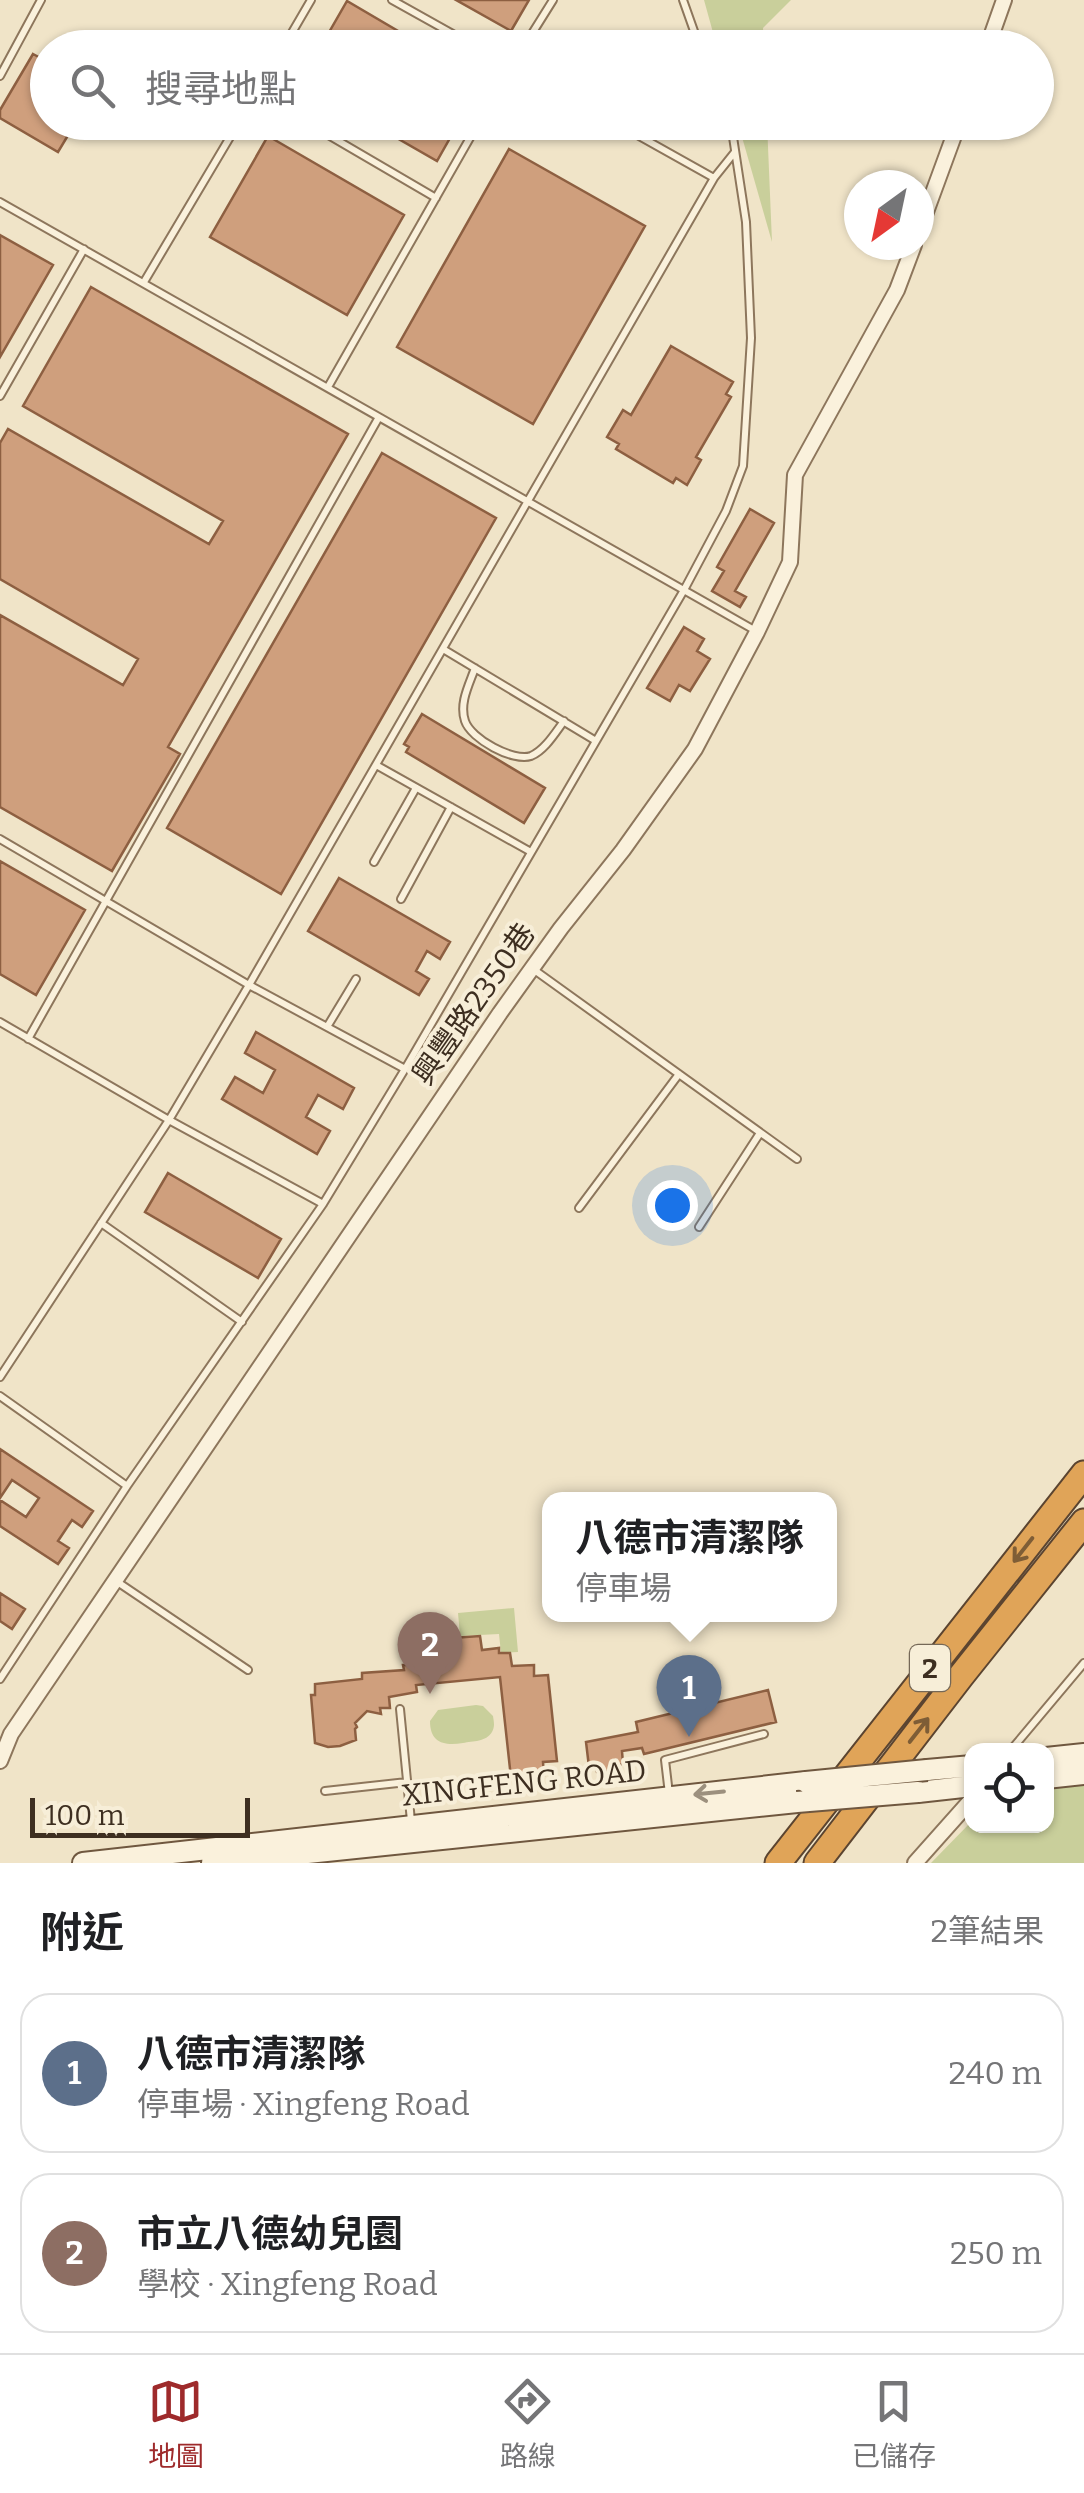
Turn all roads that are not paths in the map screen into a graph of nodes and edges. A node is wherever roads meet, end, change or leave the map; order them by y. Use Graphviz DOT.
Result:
graph roads {
  1 [pos="40,0"];
  2 [pos="311,0"];
  3 [pos="392,0"];
  4 [pos="553,0"];
  5 [pos="683,0"];
  6 [pos="1004,0"];
  7 [pos="294,30"];
  8 [pos="446,30"];
  9 [pos="534,30"];
  10 [pos="694,30"];
  11 [pos="993,30"];
  12 [pos="0,76"];
  13 [pos="228,140"];
  14 [pos="337,140"];
  15 [pos="469,140"];
  16 [pos="646,140"];
  17 [pos="732,140"];
  18 [pos="952,140"];
  19 [pos="735,152"];
  20 [pos="714,178"];
  21 [pos="934,190"];
  22 [pos="436,198"];
  23 [pos="0,202"];
  24 [pos="84,248"];
  25 [pos="908,260"];
  26 [pos="144,282"];
  27 [pos="328,387"];
  28 [pos="0,396"];
  29 [pos="379,416"];
  30 [pos="528,501"];
  31 [pos="684,590"];
  32 [pos="757,632"];
  33 [pos="443,649"];
  34 [pos="475,668"];
  35 [pos="564,721"];
  36 [pos="596,740"];
  37 [pos="376,765"];
  38 [pos="416,788"];
  39 [pos="452,807"];
  40 [pos="0,839"];
  41 [pos="531,852"];
  42 [pos="374,862"];
  43 [pos="401,899"];
  44 [pos="106,901"];
  45 [pos="532,968"];
  46 [pos="356,979"];
  47 [pos="250,985"];
  48 [pos="0,1022"];
  49 [pos="327,1027"];
  50 [pos="28,1038"];
  51 [pos="405,1069"];
  52 [pos="679,1074"];
  53 [pos="169,1120"];
  54 [pos="760,1132"];
  55 [pos="797,1159"];
  56 [pos="323,1204"];
  57 [pos="579,1208"];
  58 [pos="101,1223"];
  59 [pos="699,1227"];
  60 [pos="242,1322"];
  61 [pos="0,1377"];
  62 [pos="0,1396"];
  63 [pos="1084,1474"];
  64 [pos="127,1486"];
  65 [pos="1084,1522"];
  66 [pos="115,1581"];
  67 [pos="1084,1663"];
  68 [pos="248,1670"];
  69 [pos="0,1679"];
  70 [pos="400,1709"];
  71 [pos="764,1734"];
  72 [pos="1018,1743"];
  73 [pos="1084,1754"];
  74 [pos="1054,1757"];
  75 [pos="0,1761"];
  76 [pos="964,1767"];
  77 [pos="1084,1774"];
  78 [pos="1054,1777"];
  79 [pos="407,1782"];
  80 [pos="964,1787"];
  81 [pos="325,1791"];
  82 [pos="801,1792"];
  83 [pos="670,1806"];
  84 [pos="964,1807"];
  85 [pos="412,1834"];
  86 [pos="83,1863"];
  87 [pos="212,1863"];
  88 [pos="778,1863"];
  89 [pos="816,1863"];
  90 [pos="915,1863"];
  1 -- 12 [label="lane"];
  2 -- 7 [label="lane"];
  3 -- 8 [label="lane"];
  4 -- 9 [label="lane"];
  5 -- 10 [label="lane"];
  6 -- 11 [label="street"];
  13 -- 26 [label="lane"];
  14 -- 22 [label="lane"];
  15 -- 22 [label="lane"];
  16 -- 20 [label="lane"];
  17 -- 19 [label="lane"];
  18 -- 21 [label="street"];
  19 -- 20 [label="lane"];
  19 -- 31 [label="lane"];
  20 -- 30 [label="lane"];
  22 -- 27 [label="lane"];
  23 -- 24 [label="lane"];
  24 -- 26 [label="lane"];
  24 -- 28 [label="lane"];
  25 -- 32 [label="street, 興豐路2350巷"];
  26 -- 27 [label="lane"];
  27 -- 29 [label="lane"];
  29 -- 30 [label="lane"];
  29 -- 44 [label="lane"];
  30 -- 31 [label="lane"];
  30 -- 33 [label="lane"];
  31 -- 32 [label="lane"];
  31 -- 36 [label="lane"];
  32 -- 45 [label="street, 興豐路2350巷"];
  33 -- 34 [label="lane"];
  33 -- 37 [label="lane"];
  34 -- 35 [label="lane"];
  34 -- 35 [label="lane"];
  35 -- 36 [label="lane"];
  36 -- 41 [label="lane"];
  37 -- 38 [label="lane"];
  37 -- 47 [label="lane"];
  38 -- 39 [label="lane"];
  38 -- 42 [label="lane"];
  39 -- 41 [label="lane"];
  39 -- 43 [label="lane"];
  40 -- 44 [label="lane"];
  41 -- 51 [label="lane"];
  44 -- 47 [label="lane"];
  44 -- 50 [label="lane"];
  45 -- 52 [label="lane"];
  45 -- 66 [label="street, 興豐路2350巷"];
  46 -- 49 [label="lane"];
  47 -- 49 [label="lane"];
  47 -- 53 [label="lane"];
  48 -- 50 [label="lane"];
  49 -- 51 [label="lane"];
  50 -- 53 [label="lane"];
  51 -- 56 [label="lane"];
  52 -- 54 [label="lane"];
  52 -- 57 [label="lane"];
  53 -- 56 [label="lane"];
  53 -- 58 [label="lane"];
  54 -- 55 [label="lane"];
  54 -- 59 [label="lane"];
  56 -- 60 [label="lane"];
  58 -- 60 [label="lane"];
  58 -- 61 [label="lane"];
  60 -- 64 [label="lane"];
  62 -- 64 [label="lane"];
  63 -- 88 [label="highway, 2, one-way"];
  64 -- 69 [label="lane"];
  89 -- 65 [label="highway, 2, one-way"];
  66 -- 68 [label="lane"];
  66 -- 75 [label="street, 興豐路2350巷"];
  67 -- 72 [label="lane"];
  70 -- 79 [label="lane"];
  71 -- 83 [label="lane"];
  73 -- 74 [label="main road"];
  76 -- 82 [label="main road, XINGFENG ROAD, bridge"];
  77 -- 78 [label="main road"];
  79 -- 81 [label="lane"];
  79 -- 85 [label="lane"];
  80 -- 82 [label="main road, XINGFENG ROAD, bridge"];
  82 -- 83 [label="main road, XINGFENG ROAD"];
  83 -- 85 [label="main road, XINGFENG ROAD"];
  84 -- 90 [label="street"];
  85 -- 86 [label="main road, XINGFENG ROAD"];
  85 -- 87 [label="main road, XINGFENG ROAD"];
}
